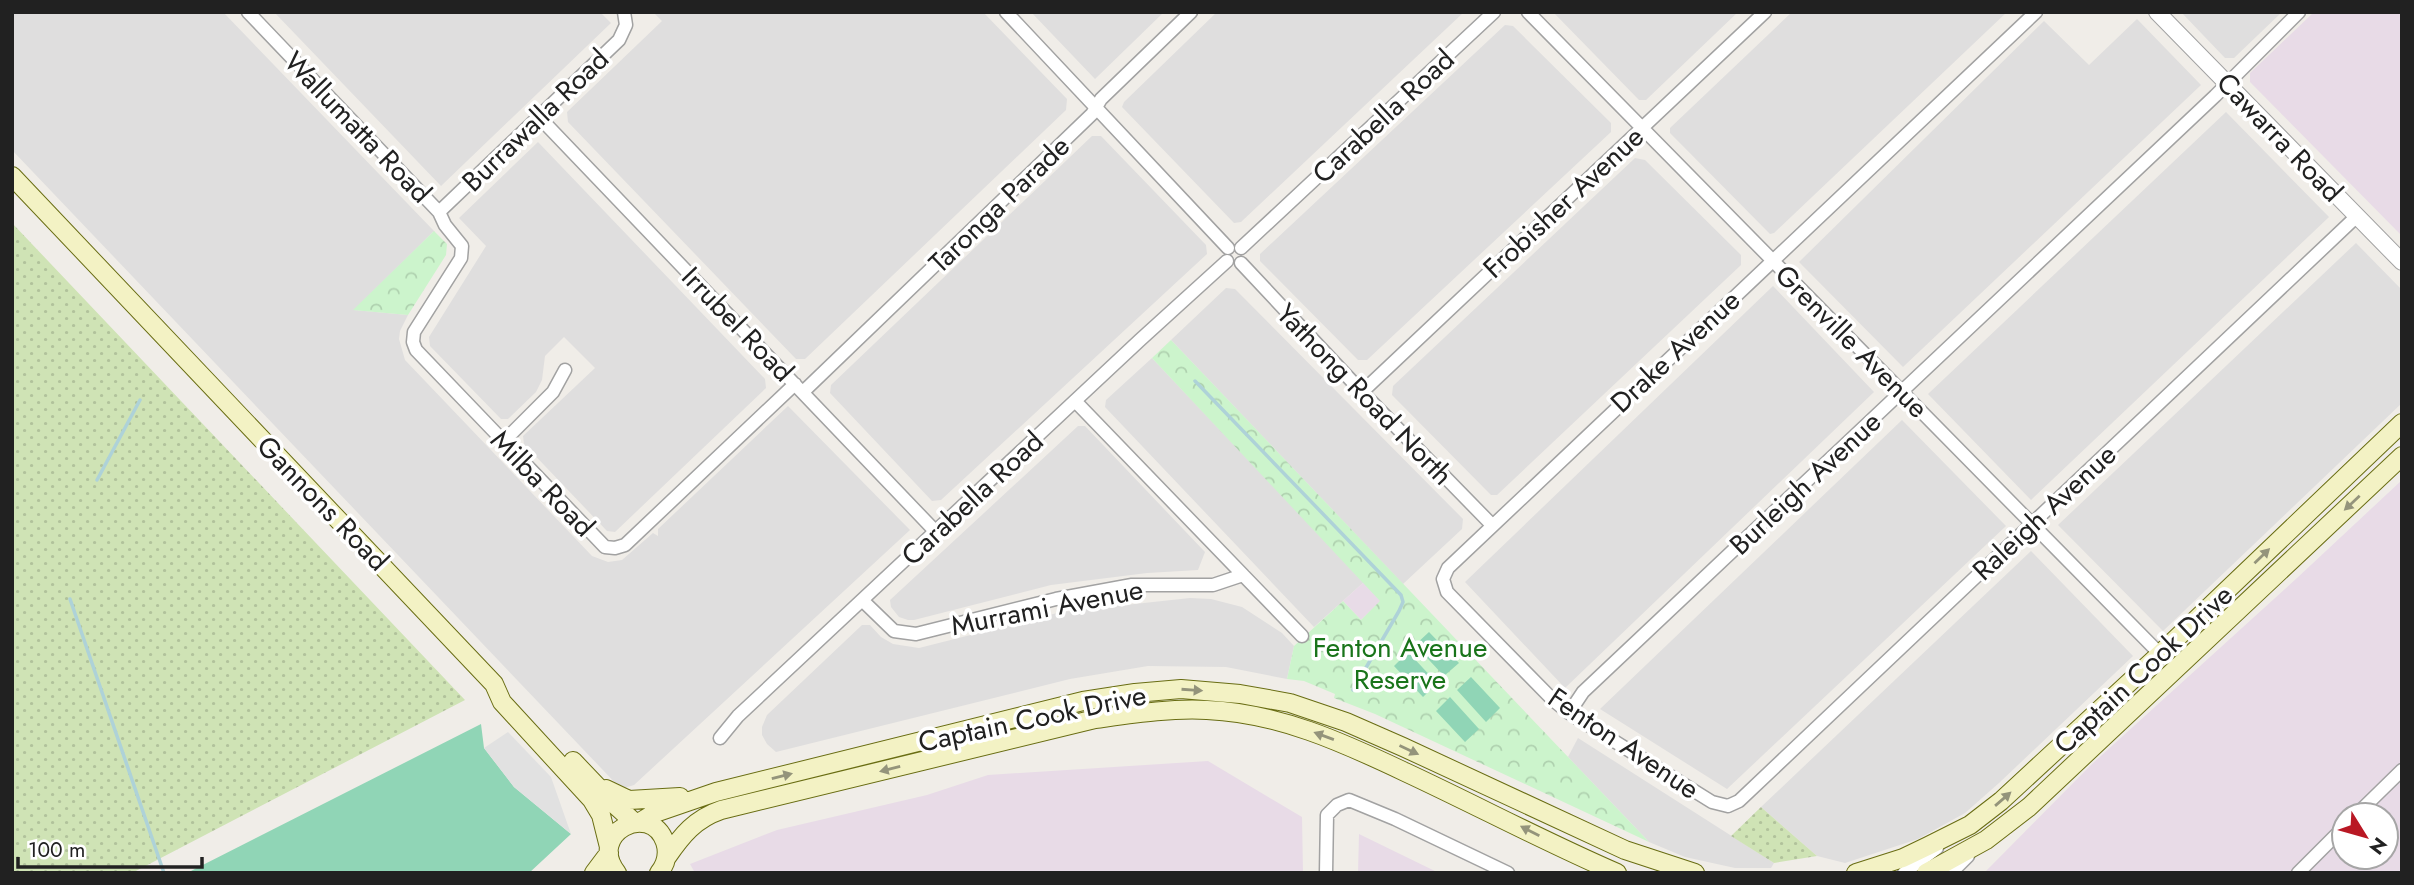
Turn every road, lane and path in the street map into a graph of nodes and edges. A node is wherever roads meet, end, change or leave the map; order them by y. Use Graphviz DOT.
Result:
graph roads {
  1 [pos="248,12"];
  2 [pos="1006,12"];
  3 [pos="1191,12"];
  4 [pos="1494,12"];
  5 [pos="1528,12"];
  6 [pos="1765,12"];
  7 [pos="2036,12"];
  8 [pos="2157,12"];
  9 [pos="2299,12"];
  10 [pos="625,19"];
  11 [pos="2227,83"];
  12 [pos="1097,108"];
  13 [pos="540,118"];
  14 [pos="1642,127"];
  15 [pos="12,176"];
  16 [pos="439,212"];
  17 [pos="2357,216"];
  18 [pos="462,246"];
  19 [pos="1232,252"];
  20 [pos="1772,260"];
  21 [pos="2402,262"];
  22 [pos="565,370"];
  23 [pos="799,388"];
  24 [pos="1362,392"];
  25 [pos="1902,392"];
  26 [pos="1076,402"];
  27 [pos="2402,423"];
  28 [pos="503,442"];
  29 [pos="2402,456"];
  30 [pos="1491,524"];
  31 [pos="2031,524"];
  32 [pos="935,531"];
  33 [pos="1243,575"];
  34 [pos="1443,579"];
  35 [pos="862,600"];
  36 [pos="1301,636"];
  37 [pos="2160,654"];
  38 [pos="2177,669"];
  39 [pos="494,684"];
  40 [pos="1569,713"];
  41 [pos="720,738"];
  42 [pos="2402,770"];
  43 [pos="591,780"];
  44 [pos="716,792"];
  45 [pos="2370,801"];
  46 [pos="1728,806"];
  47 [pos="637,823"];
  48 [pos="1970,825"];
  49 [pos="1986,840"];
  50 [pos="2330,841"];
  51 [pos="609,850"];
  52 [pos="663,865"];
  53 [pos="594,873"];
  54 [pos="617,873"];
  55 [pos="1326,873"];
  56 [pos="1508,873"];
  57 [pos="1617,873"];
  58 [pos="1695,873"];
  59 [pos="1856,873"];
  60 [pos="1904,873"];
  61 [pos="1926,873"];
  62 [pos="1951,873"];
  63 [pos="2298,873"];
  1 -- 16 [label="street, Wallumatta Road"];
  2 -- 12 [label="street"];
  3 -- 12 [label="street, Taronga Parade"];
  4 -- 19 [label="street, Carabella Road"];
  5 -- 14 [label="street, Grenville Avenue"];
  6 -- 14 [label="street, Frobisher Avenue"];
  7 -- 20 [label="street, Drake Avenue"];
  8 -- 11 [label="street, Cawarra Road"];
  9 -- 11 [label="street, Burleigh Avenue"];
  10 -- 13 [label="street, Burrawalla Road"];
  11 -- 17 [label="street, Cawarra Road"];
  11 -- 25 [label="street, Burleigh Avenue"];
  12 -- 19 [label="street"];
  12 -- 23 [label="street, Taronga Parade"];
  13 -- 16 [label="street, Burrawalla Road"];
  13 -- 23 [label="street, Irrubel Road"];
  14 -- 20 [label="street, Grenville Avenue"];
  14 -- 24 [label="street, Frobisher Avenue"];
  15 -- 39 [label="main road, Gannons Road"];
  16 -- 18 [label="street, Wallumatta Road"];
  17 -- 21 [label="street, Cawarra Road"];
  17 -- 31 [label="street, Raleigh Avenue"];
  18 -- 28 [label="street, Milba Road"];
  19 -- 24 [label="street, Yathong Road North"];
  19 -- 26 [label="street, Carabella Road"];
  20 -- 25 [label="street, Grenville Avenue"];
  20 -- 30 [label="street, Drake Avenue"];
  22 -- 28 [label="street"];
  23 -- 28 [label="street, Milba Road"];
  23 -- 32 [label="street, Irrubel Road"];
  24 -- 30 [label="street, Yathong Road North"];
  25 -- 31 [label="street, Grenville Avenue"];
  25 -- 40 [label="street, Burleigh Avenue"];
  26 -- 32 [label="street, Carabella Road"];
  26 -- 33 [label="street"];
  37 -- 27 [label="main road, Captain Cook Drive, one-way"];
  29 -- 38 [label="main road, Captain Cook Drive, one-way"];
  30 -- 34 [label="street, Drake Avenue"];
  31 -- 37 [label="street, Grenville Avenue"];
  31 -- 46 [label="street, Raleigh Avenue"];
  32 -- 35 [label="street, Carabella Road"];
  33 -- 35 [label="street, Murrami Avenue"];
  33 -- 36 [label="street"];
  34 -- 40 [label="street, Fenton Avenue"];
  35 -- 41 [label="street, Carabella Road"];
  37 -- 38 [label="main road, Grenville Avenue"];
  48 -- 37 [label="main road, Captain Cook Drive, one-way"];
  38 -- 49 [label="main road, Captain Cook Drive"];
  39 -- 43 [label="main road"];
  39 -- 51 [label="main road, Gannons Road"];
  40 -- 46 [label="street, Fenton Avenue"];
  42 -- 45 [label="street"];
  43 -- 44 [label="main road"];
  43 -- 47 [label="main road"];
  44 -- 47 [label="main road, Captain Cook Drive"];
  44 -- 58 [label="main road, Captain Cook Drive, one-way"];
  47 -- 51 [label="main road, Captain Cook Drive"];
  47 -- 52 [label="main road"];
  48 -- 59 [label="main road, Captain Cook Drive"];
  48 -- 60 [label="street"];
  49 -- 61 [label="main road, Captain Cook Drive"];
  49 -- 62 [label="street"];
  50 -- 63 [label="street"];
  51 -- 53 [label="main road"];
  51 -- 54 [label="main road, Gannons Road"];
  57 -- 52 [label="main road, Captain Cook Drive, one-way"];
  55 -- 56 [label="street"];
}
